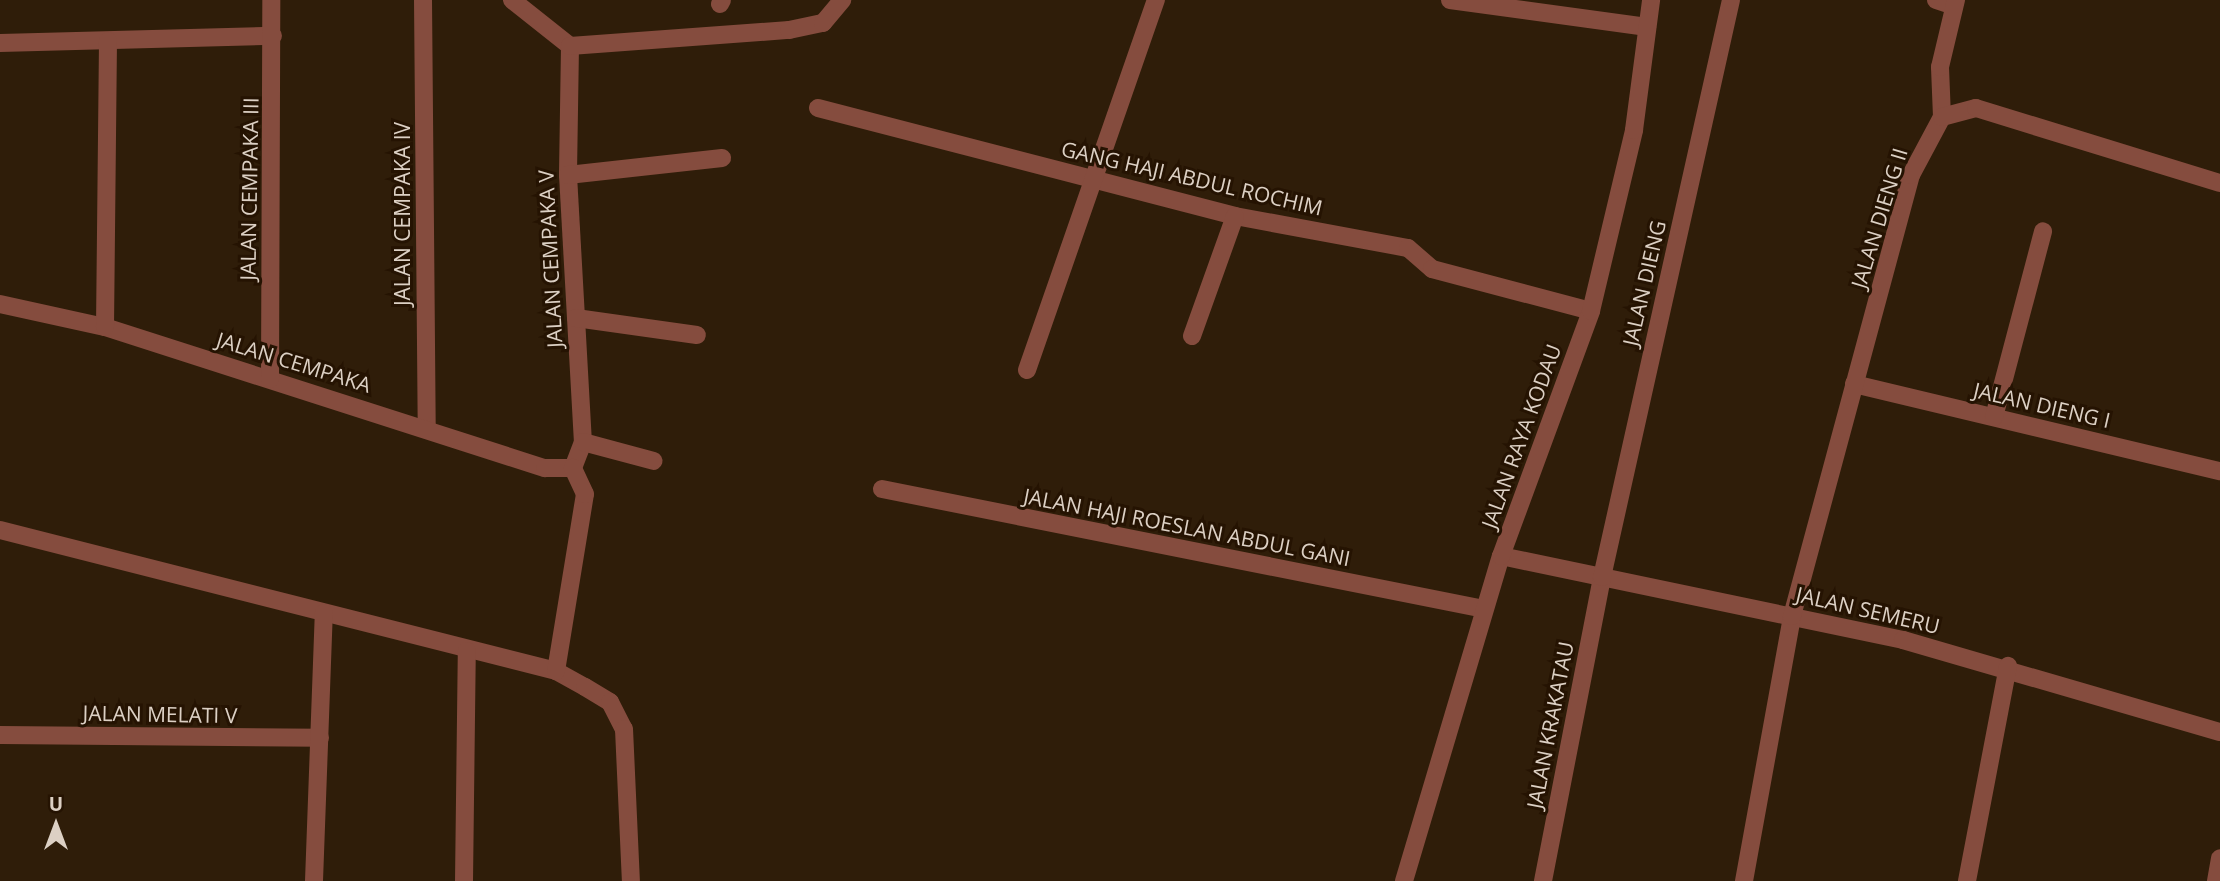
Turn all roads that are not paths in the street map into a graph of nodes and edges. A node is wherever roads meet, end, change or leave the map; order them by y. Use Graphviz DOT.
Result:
graph roads {
  1 [pos="271,0"];
  2 [pos="423,0"];
  3 [pos="512,0"];
  4 [pos="842,0"];
  5 [pos="1156,0"];
  6 [pos="1450,0"];
  7 [pos="1651,0"];
  8 [pos="1731,0"];
  9 [pos="1936,0"];
  10 [pos="1955,3"];
  11 [pos="1647,27"];
  12 [pos="273,36"];
  13 [pos="108,41"];
  14 [pos="0,43"];
  15 [pos="570,46"];
  16 [pos="818,108"];
  17 [pos="1942,117"];
  18 [pos="722,158"];
  19 [pos="568,175"];
  20 [pos="1092,178"];
  21 [pos="2220,183"];
  22 [pos="1235,216"];
  23 [pos="2043,231"];
  24 [pos="0,304"];
  25 [pos="1591,312"];
  26 [pos="576,318"];
  27 [pos="105,327"];
  28 [pos="697,335"];
  29 [pos="1192,336"];
  30 [pos="1027,370"];
  31 [pos="270,379"];
  32 [pos="1854,384"];
  33 [pos="1994,417"];
  34 [pos="427,427"];
  35 [pos="583,442"];
  36 [pos="654,461"];
  37 [pos="573,468"];
  38 [pos="2220,471"];
  39 [pos="882,489"];
  40 [pos="0,530"];
  41 [pos="1501,556"];
  42 [pos="1602,577"];
  43 [pos="1484,610"];
  44 [pos="324,613"];
  45 [pos="1792,616"];
  46 [pos="467,651"];
  47 [pos="2007,666"];
  48 [pos="556,671"];
  49 [pos="2220,732"];
  50 [pos="0,734"];
  51 [pos="320,738"];
  52 [pos="2220,858"];
  53 [pos="314,881"];
  54 [pos="464,881"];
  55 [pos="631,881"];
  56 [pos="1404,881"];
  57 [pos="1543,881"];
  58 [pos="1744,881"];
  59 [pos="1967,881"];
  60 [pos="2216,881"];
  1 -- 12 [label="street, JALAN CEMPAKA III"];
  2 -- 34 [label="street, JALAN CEMPAKA IV"];
  3 -- 15 [label="street"];
  4 -- 15 [label="street"];
  5 -- 20 [label="street"];
  6 -- 11 [label="street"];
  7 -- 11 [label="street, JALAN RAYA KODAU"];
  8 -- 42 [label="street, JALAN DIENG"];
  9 -- 10 [label="street"];
  10 -- 17 [label="street"];
  11 -- 25 [label="street, JALAN RAYA KODAU"];
  12 -- 13 [label="street"];
  12 -- 31 [label="street, JALAN CEMPAKA III"];
  13 -- 14 [label="street"];
  13 -- 27 [label="street"];
  15 -- 19 [label="street, JALAN CEMPAKA V"];
  16 -- 20 [label="street, GANG HAJI ABDUL ROCHIM"];
  17 -- 21 [label="street"];
  17 -- 32 [label="street, JALAN DIENG II"];
  18 -- 19 [label="street"];
  19 -- 26 [label="street, JALAN CEMPAKA V"];
  20 -- 22 [label="street, GANG HAJI ABDUL ROCHIM"];
  20 -- 30 [label="street"];
  22 -- 25 [label="street, GANG HAJI ABDUL ROCHIM"];
  22 -- 29 [label="street"];
  23 -- 33 [label="street"];
  24 -- 27 [label="street, JALAN CEMPAKA"];
  25 -- 41 [label="street, JALAN RAYA KODAU"];
  26 -- 28 [label="street"];
  26 -- 35 [label="street, JALAN CEMPAKA V"];
  27 -- 31 [label="street, JALAN CEMPAKA"];
  31 -- 34 [label="street, JALAN CEMPAKA"];
  32 -- 33 [label="street, JALAN DIENG I"];
  32 -- 45 [label="street, JALAN DIENG II"];
  33 -- 38 [label="street, JALAN DIENG I"];
  34 -- 37 [label="street, JALAN CEMPAKA"];
  35 -- 36 [label="street"];
  35 -- 37 [label="street, JALAN CEMPAKA V"];
  37 -- 48 [label="street"];
  39 -- 43 [label="street, JALAN HAJI ROESLAN ABDUL GANI"];
  40 -- 44 [label="street"];
  41 -- 42 [label="street, JALAN SEMERU"];
  41 -- 43 [label="street, JALAN RAYA KODAU"];
  42 -- 45 [label="street, JALAN SEMERU"];
  42 -- 57 [label="street, JALAN KRAKATAU"];
  43 -- 56 [label="street, JALAN RAYA KODAU"];
  44 -- 46 [label="street"];
  44 -- 51 [label="street"];
  45 -- 47 [label="street, JALAN SEMERU"];
  45 -- 58 [label="street, JALAN DIENG II"];
  46 -- 48 [label="street"];
  46 -- 54 [label="street"];
  47 -- 49 [label="street, JALAN SEMERU"];
  47 -- 59 [label="street"];
  48 -- 55 [label="street"];
  50 -- 51 [label="street, JALAN MELATI V"];
  51 -- 53 [label="street"];
  52 -- 60 [label="street"];
}
